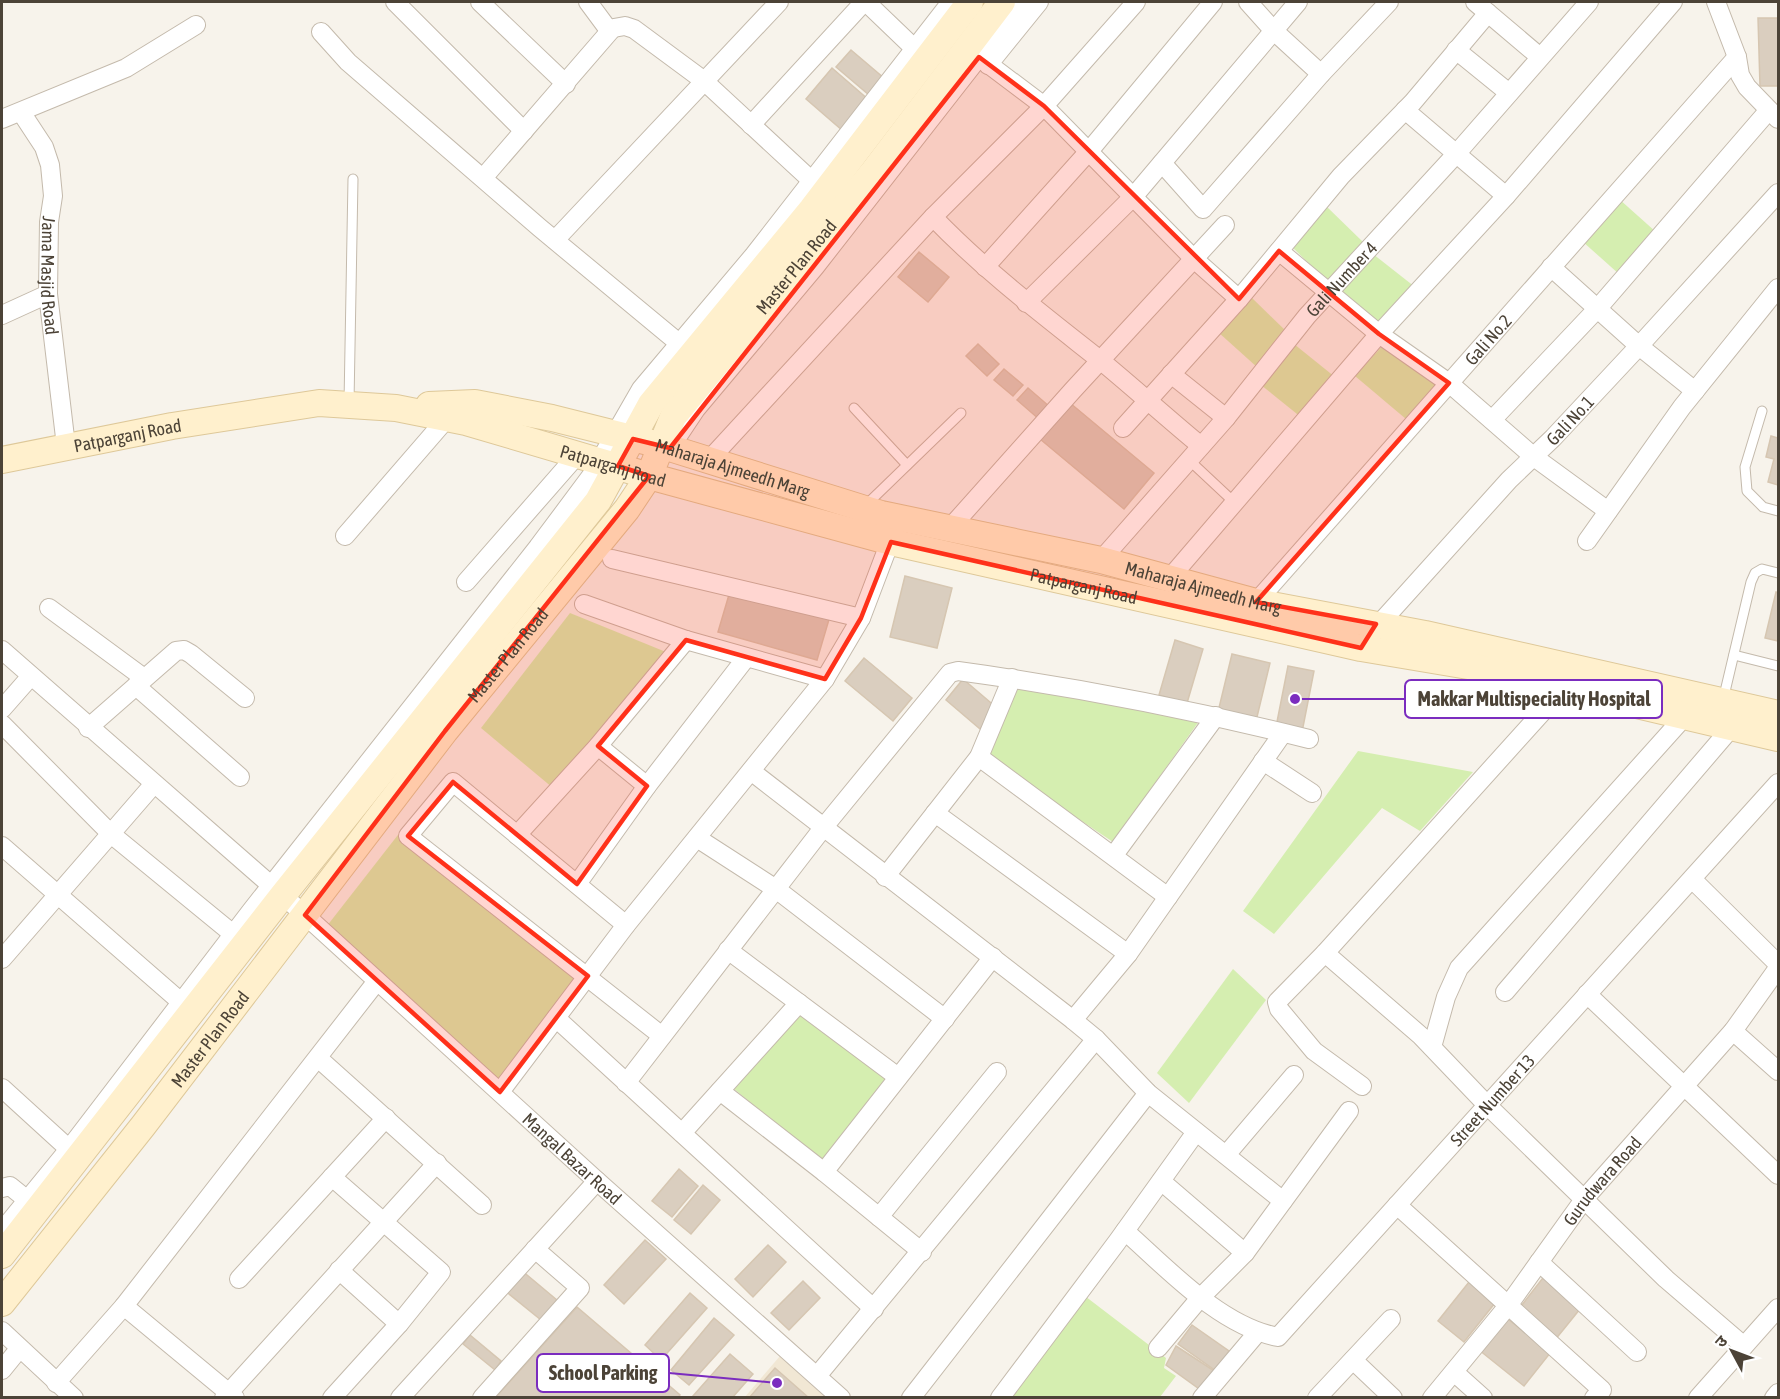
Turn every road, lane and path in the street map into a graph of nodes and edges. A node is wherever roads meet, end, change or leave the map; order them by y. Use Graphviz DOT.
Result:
graph roads {
  1 [pos="395,2"];
  2 [pos="480,2"];
  3 [pos="588,2"];
  4 [pos="779,2"];
  5 [pos="865,2"];
  6 [pos="951,2"];
  7 [pos="970,2"];
  8 [pos="1002,2"];
  9 [pos="1022,2"];
  10 [pos="1039,2"];
  11 [pos="1136,2"];
  12 [pos="1214,2"];
  13 [pos="1248,2"];
  14 [pos="1298,2"];
  15 [pos="1389,2"];
  16 [pos="1673,2"];
  17 [pos="1716,2"];
  18 [pos="1580,4"];
  19 [pos="1482,7"];
  20 [pos="196,25"];
  21 [pos="611,30"];
  22 [pos="1274,31"];
  23 [pos="321,32"];
  24 [pos="915,49"];
  25 [pos="1456,50"];
  26 [pos="1540,57"];
  27 [pos="1737,57"];
  28 [pos="984,61"];
  29 [pos="1321,74"];
  30 [pos="703,80"];
  31 [pos="566,84"];
  32 [pos="1509,93"];
  33 [pos="1044,106"];
  34 [pos="1405,110"];
  35 [pos="21,112"];
  36 [pos="1774,114"];
  37 [pos="2,119"];
  38 [pos="751,125"];
  39 [pos="524,131"];
  40 [pos="1090,150"];
  41 [pos="1457,153"];
  42 [pos="1162,163"];
  43 [pos="483,177"];
  44 [pos="353,179"];
  45 [pos="812,181"];
  46 [pos="1779,193"];
  47 [pos="1134,196"];
  48 [pos="1506,196"];
  49 [pos="933,217"];
  50 [pos="1225,225"];
  51 [pos="555,240"];
  52 [pos="1279,251"];
  53 [pos="1194,259"];
  54 [pos="985,267"];
  55 [pos="1551,267"];
  56 [pos="1779,288"];
  57 [pos="1328,293"];
  58 [pos="48,294"];
  59 [pos="1239,299"];
  60 [pos="1026,303"];
  61 [pos="1599,308"];
  62 [pos="2,315"];
  63 [pos="1380,334"];
  64 [pos="680,344"];
  65 [pos="1639,346"];
  66 [pos="1100,360"];
  67 [pos="1171,374"];
  68 [pos="1449,383"];
  69 [pos="1695,391"];
  70 [pos="1146,400"];
  71 [pos="349,405"];
  72 [pos="396,408"];
  73 [pos="854,408"];
  74 [pos="1762,411"];
  75 [pos="961,413"];
  76 [pos="448,417"];
  77 [pos="1226,418"];
  78 [pos="1492,420"];
  79 [pos="1123,428"];
  80 [pos="624,436"];
  81 [pos="66,446"];
  82 [pos="665,446"];
  83 [pos="1195,453"];
  84 [pos="1534,456"];
  85 [pos="2,460"];
  86 [pos="598,460"];
  87 [pos="709,460"];
  88 [pos="907,465"];
  89 [pos="650,476"];
  90 [pos="1235,503"];
  91 [pos="862,508"];
  92 [pos="1608,511"];
  93 [pos="1779,511"];
  94 [pos="897,517"];
  95 [pos="950,528"];
  96 [pos="345,536"];
  97 [pos="1587,541"];
  98 [pos="891,542"];
  99 [pos="612,559"];
  100 [pos="1101,560"];
  101 [pos="1779,573"];
  102 [pos="1169,579"];
  103 [pos="466,582"];
  104 [pos="1257,602"];
  105 [pos="584,603"];
  106 [pos="49,608"];
  107 [pos="861,618"];
  108 [pos="1240,621"];
  109 [pos="1376,624"];
  110 [pos="686,640"];
  111 [pos="1361,648"];
  112 [pos="2,650"];
  113 [pos="1734,655"];
  114 [pos="746,658"];
  115 [pos="1779,666"];
  116 [pos="30,676"];
  117 [pos="1012,678"];
  118 [pos="825,679"];
  119 [pos="140,682"];
  120 [pos="1564,688"];
  121 [pos="245,698"];
  122 [pos="1722,702"];
  123 [pos="2,709"];
  124 [pos="1779,714"];
  125 [pos="1216,716"];
  126 [pos="1685,716"];
  127 [pos="2,724"];
  128 [pos="1732,727"];
  129 [pos="88,728"];
  130 [pos="1283,733"];
  131 [pos="1779,738"];
  132 [pos="1309,739"];
  133 [pos="598,746"];
  134 [pos="979,757"];
  135 [pos="1263,761"];
  136 [pos="751,771"];
  137 [pos="240,777"];
  138 [pos="1779,783"];
  139 [pos="153,785"];
  140 [pos="647,786"];
  141 [pos="1312,793"];
  142 [pos="936,813"];
  143 [pos="824,828"];
  144 [pos="111,834"];
  145 [pos="517,835"];
  146 [pos="697,838"];
  147 [pos="2,846"];
  148 [pos="1114,855"];
  149 [pos="885,877"];
  150 [pos="1692,879"];
  151 [pos="577,884"];
  152 [pos="776,889"];
  153 [pos="277,890"];
  154 [pos="59,894"];
  155 [pos="1168,897"];
  156 [pos="305,915"];
  157 [pos="626,925"];
  158 [pos="233,934"];
  159 [pos="728,950"];
  160 [pos="1325,953"];
  161 [pos="1128,954"];
  162 [pos="993,957"];
  163 [pos="2,959"];
  164 [pos="1779,966"];
  165 [pos="588,976"];
  166 [pos="377,981"];
  167 [pos="1505,992"];
  168 [pos="1587,994"];
  169 [pos="181,1002"];
  170 [pos="799,1003"];
  171 [pos="556,1018"];
  172 [pos="945,1019"];
  173 [pos="1073,1020"];
  174 [pos="1732,1031"];
  175 [pos="662,1036"];
  176 [pos="1096,1040"];
  177 [pos="1432,1047"];
  178 [pos="318,1058"];
  179 [pos="1779,1071"];
  180 [pos="997,1072"];
  181 [pos="1294,1075"];
  182 [pos="898,1077"];
  183 [pos="626,1083"];
  184 [pos="1362,1086"];
  185 [pos="2,1088"];
  186 [pos="1684,1088"];
  187 [pos="720,1091"];
  188 [pos="500,1092"];
  189 [pos="1148,1093"];
  190 [pos="1487,1106"];
  191 [pos="1350,1111"];
  192 [pos="386,1118"];
  193 [pos="1196,1132"];
  194 [pos="682,1133"];
  195 [pos="69,1149"];
  196 [pos="1226,1155"];
  197 [pos="437,1163"];
  198 [pos="824,1172"];
  199 [pos="1779,1175"];
  200 [pos="332,1177"];
  201 [pos="597,1181"];
  202 [pos="1161,1181"];
  203 [pos="2,1188"];
  204 [pos="1585,1198"];
  205 [pos="1283,1201"];
  206 [pos="32,1204"];
  207 [pos="482,1205"];
  208 [pos="1397,1205"];
  209 [pos="879,1217"];
  210 [pos="384,1222"];
  211 [pos="2,1231"];
  212 [pos="1125,1231"];
  213 [pos="535,1249"];
  214 [pos="922,1252"];
  215 [pos="1245,1253"];
  216 [pos="2,1255"];
  217 [pos="1539,1262"];
  218 [pos="339,1270"];
  219 [pos="239,1279"];
  220 [pos="1200,1298"];
  221 [pos="2,1303"];
  222 [pos="124,1306"];
  223 [pos="1507,1307"];
  224 [pos="1779,1308"];
  225 [pos="874,1309"];
  226 [pos="1391,1319"];
  227 [pos="399,1324"];
  228 [pos="2,1331"];
  229 [pos="1257,1333"];
  230 [pos="1744,1346"];
  231 [pos="1158,1348"];
  232 [pos="19,1349"];
  233 [pos="1636,1352"];
  234 [pos="1353,1360"];
  235 [pos="2,1370"];
  236 [pos="1454,1372"];
  237 [pos="817,1376"];
  238 [pos="65,1393"];
  239 [pos="1779,1393"];
  240 [pos="229,1396"];
  241 [pos="332,1398"];
  242 [pos="400,1398"];
  243 [pos="482,1398"];
  244 [pos="841,1398"];
  245 [pos="911,1398"];
  246 [pos="1000,1398"];
  247 [pos="1202,1398"];
  248 [pos="1317,1398"];
  249 [pos="1394,1398"];
  250 [pos="1432,1398"];
  251 [pos="1483,1398"];
  252 [pos="1594,1398"];
  253 [pos="1698,1398"];
  254 [pos="1774,1398"];
  1 -- 39 [label="street"];
  2 -- 31 [label="street"];
  3 -- 21 [label="street"];
  4 -- 30 [label="street"];
  5 -- 24 [label="street"];
  5 -- 38 [label="street"];
  6 -- 24 [label="street"];
  7 -- 80 [label="main road, Master Plan Road"];
  8 -- 82 [label="main road, Master Plan Road"];
  9 -- 28 [label="street"];
  10 -- 28 [label="street"];
  11 -- 33 [label="street"];
  12 -- 40 [label="street"];
  13 -- 22 [label="street"];
  14 -- 22 [label="street"];
  15 -- 29 [label="street"];
  16 -- 48 [label="street"];
  17 -- 27 [label="street"];
  18 -- 26 [label="street, Gali Number 4"];
  19 -- 25 [label="street"];
  19 -- 26 [label="street"];
  20 -- 35 [label="street"];
  21 -- 30 [label="street"];
  21 -- 31 [label="street"];
  22 -- 29 [label="street"];
  22 -- 42 [label="street"];
  23 -- 43 [label="street"];
  24 -- 45 [label="street"];
  25 -- 32 [label="street"];
  25 -- 34 [label="street"];
  26 -- 32 [label="street, Gali Number 4"];
  27 -- 36 [label="street"];
  27 -- 55 [label="street, Gali No.2"];
  28 -- 33 [label="street"];
  28 -- 82 [label="street"];
  29 -- 42 [label="street"];
  30 -- 38 [label="street"];
  30 -- 51 [label="street"];
  31 -- 39 [label="street"];
  32 -- 41 [label="street, Gali Number 4"];
  33 -- 40 [label="street"];
  33 -- 49 [label="street"];
  34 -- 41 [label="street"];
  34 -- 52 [label="street"];
  35 -- 37 [label="street"];
  35 -- 58 [label="street, Jama Masjid Road"];
  36 -- 61 [label="street"];
  38 -- 45 [label="street"];
  39 -- 43 [label="street"];
  40 -- 47 [label="street"];
  40 -- 54 [label="street"];
  41 -- 48 [label="street"];
  41 -- 57 [label="street, Gali Number 4"];
  42 -- 47 [label="street"];
  43 -- 51 [label="street"];
  44 -- 71 [label="lane"];
  45 -- 64 [label="street"];
  46 -- 65 [label="street, Gali No.1"];
  47 -- 53 [label="street"];
  47 -- 60 [label="street"];
  48 -- 63 [label="street"];
  49 -- 54 [label="street"];
  49 -- 87 [label="street"];
  50 -- 53 [label="street"];
  51 -- 64 [label="street"];
  52 -- 57 [label="street"];
  52 -- 59 [label="street"];
  53 -- 59 [label="street"];
  53 -- 66 [label="street"];
  54 -- 60 [label="street"];
  55 -- 61 [label="street"];
  55 -- 68 [label="street, Gali No.2"];
  56 -- 69 [label="street"];
  57 -- 63 [label="street"];
  57 -- 77 [label="street, Gali Number 4"];
  58 -- 62 [label="street"];
  58 -- 81 [label="street, Jama Masjid Road"];
  59 -- 67 [label="street"];
  60 -- 66 [label="street"];
  61 -- 65 [label="street"];
  61 -- 78 [label="street"];
  63 -- 68 [label="street"];
  63 -- 90 [label="street"];
  64 -- 80 [label="street"];
  65 -- 69 [label="street"];
  65 -- 84 [label="street, Gali No.1"];
  66 -- 70 [label="street"];
  66 -- 95 [label="street"];
  67 -- 70 [label="street"];
  67 -- 77 [label="street"];
  68 -- 78 [label="street"];
  68 -- 104 [label="street, Gali No.2"];
  69 -- 92 [label="street"];
  70 -- 79 [label="street"];
  70 -- 83 [label="street"];
  71 -- 72 [label="main road, Patparganj Road"];
  71 -- 81 [label="main road, Patparganj Road"];
  72 -- 76 [label="main road, Patparganj Road"];
  72 -- 80 [label="main road, Patparganj Road"];
  73 -- 88 [label="lane"];
  74 -- 93 [label="lane"];
  75 -- 88 [label="lane"];
  76 -- 86 [label="main road, Patparganj Road"];
  76 -- 96 [label="street"];
  77 -- 83 [label="street, Gali Number 4"];
  78 -- 84 [label="street"];
  80 -- 82 [label="main road, Maharaja Ajmeedh Marg"];
  80 -- 86 [label="main road, Master Plan Road"];
  81 -- 85 [label="main road, Patparganj Road"];
  82 -- 87 [label="main road, Maharaja Ajmeedh Marg"];
  82 -- 89 [label="main road, Master Plan Road"];
  83 -- 90 [label="lane"];
  83 -- 100 [label="street, Gali Number 4"];
  84 -- 92 [label="street"];
  84 -- 109 [label="street, Gali No.1"];
  86 -- 89 [label="main road, Patparganj Road"];
  86 -- 103 [label="street"];
  86 -- 153 [label="main road, Master Plan Road"];
  87 -- 91 [label="main road, Maharaja Ajmeedh Marg"];
  88 -- 91 [label="lane"];
  89 -- 98 [label="main road, Patparganj Road"];
  89 -- 156 [label="main road, Master Plan Road"];
  90 -- 102 [label="street"];
  91 -- 94 [label="main road, Maharaja Ajmeedh Marg"];
  92 -- 97 [label="street"];
  94 -- 95 [label="main road, Maharaja Ajmeedh Marg"];
  94 -- 98 [label="street"];
  95 -- 100 [label="main road, Maharaja Ajmeedh Marg"];
  98 -- 107 [label="street"];
  98 -- 108 [label="main road, Patparganj Road"];
  99 -- 107 [label="street"];
  100 -- 102 [label="main road, Maharaja Ajmeedh Marg"];
  101 -- 113 [label="lane"];
  102 -- 104 [label="main road, Maharaja Ajmeedh Marg"];
  104 -- 108 [label="street, Gali No.2"];
  104 -- 109 [label="main road, Maharaja Ajmeedh Marg"];
  105 -- 110 [label="street"];
  106 -- 119 [label="street"];
  107 -- 118 [label="street"];
  108 -- 111 [label="main road, Patparganj Road"];
  109 -- 111 [label="street, Gali No.1"];
  109 -- 122 [label="main road, Maharaja Ajmeedh Marg"];
  110 -- 114 [label="street"];
  110 -- 133 [label="street"];
  111 -- 120 [label="main road, Patparganj Road"];
  112 -- 116 [label="street, Mangal Bazar Road"];
  113 -- 115 [label="lane"];
  113 -- 122 [label="lane"];
  114 -- 118 [label="street"];
  114 -- 140 [label="street"];
  116 -- 123 [label="street"];
  116 -- 129 [label="street, Mangal Bazar Road"];
  117 -- 125 [label="street"];
  117 -- 134 [label="street"];
  117 -- 143 [label="street"];
  118 -- 136 [label="street"];
  119 -- 121 [label="street"];
  119 -- 129 [label="street"];
  119 -- 137 [label="street"];
  120 -- 126 [label="main road, Patparganj Road"];
  120 -- 160 [label="street"];
  122 -- 124 [label="main road, Maharaja Ajmeedh Marg"];
  125 -- 130 [label="street"];
  125 -- 148 [label="street"];
  126 -- 128 [label="main road, Patparganj Road"];
  126 -- 177 [label="street"];
  127 -- 144 [label="street"];
  128 -- 131 [label="main road, Patparganj Road"];
  128 -- 167 [label="street"];
  129 -- 139 [label="street, Mangal Bazar Road"];
  130 -- 132 [label="street"];
  130 -- 135 [label="street"];
  133 -- 140 [label="street"];
  133 -- 145 [label="street"];
  134 -- 142 [label="street"];
  134 -- 148 [label="street"];
  135 -- 141 [label="street"];
  135 -- 155 [label="street"];
  136 -- 143 [label="street"];
  136 -- 146 [label="street"];
  138 -- 150 [label="street, Street Number 13"];
  139 -- 144 [label="street"];
  139 -- 153 [label="street, Mangal Bazar Road"];
  140 -- 151 [label="street"];
  142 -- 149 [label="street"];
  142 -- 161 [label="street"];
  143 -- 149 [label="street"];
  143 -- 152 [label="street"];
  144 -- 154 [label="street"];
  144 -- 158 [label="street"];
  145 -- 151 [label="street"];
  145 -- 165 [label="street"];
  146 -- 152 [label="street"];
  146 -- 157 [label="street"];
  147 -- 154 [label="street"];
  148 -- 155 [label="street"];
  149 -- 162 [label="street"];
  150 -- 164 [label="street"];
  150 -- 168 [label="street, Street Number 13"];
  151 -- 157 [label="street"];
  152 -- 159 [label="street"];
  152 -- 172 [label="street"];
  153 -- 156 [label="street, Mangal Bazar Road"];
  153 -- 158 [label="street"];
  153 -- 206 [label="main road, Master Plan Road"];
  154 -- 163 [label="street"];
  154 -- 169 [label="street"];
  155 -- 161 [label="street"];
  156 -- 166 [label="street, Mangal Bazar Road"];
  156 -- 221 [label="main road, Master Plan Road"];
  157 -- 165 [label="street"];
  158 -- 169 [label="street"];
  159 -- 170 [label="street"];
  159 -- 175 [label="street"];
  160 -- 177 [label="street"];
  160 -- 184 [label="street"];
  161 -- 173 [label="street"];
  162 -- 172 [label="street"];
  162 -- 173 [label="street"];
  164 -- 174 [label="street, Gurudwara Road"];
  165 -- 171 [label="street"];
  165 -- 175 [label="street"];
  166 -- 178 [label="street"];
  166 -- 188 [label="street, Mangal Bazar Road"];
  168 -- 186 [label="street"];
  168 -- 190 [label="street, Street Number 13"];
  169 -- 195 [label="street"];
  170 -- 182 [label="street"];
  170 -- 187 [label="street"];
  171 -- 183 [label="street"];
  171 -- 188 [label="street"];
  172 -- 182 [label="street"];
  173 -- 176 [label="street"];
  174 -- 179 [label="street"];
  174 -- 186 [label="street, Gurudwara Road"];
  175 -- 183 [label="street"];
  176 -- 189 [label="street"];
  176 -- 214 [label="street"];
  177 -- 190 [label="street"];
  178 -- 192 [label="street"];
  178 -- 222 [label="street"];
  180 -- 209 [label="street"];
  181 -- 196 [label="street"];
  182 -- 198 [label="street"];
  183 -- 194 [label="street"];
  185 -- 195 [label="street"];
  186 -- 199 [label="street"];
  186 -- 204 [label="street, Gurudwara Road"];
  187 -- 194 [label="street"];
  187 -- 198 [label="street"];
  188 -- 201 [label="street, Mangal Bazar Road"];
  189 -- 193 [label="street"];
  189 -- 245 [label="street"];
  190 -- 204 [label="street"];
  190 -- 208 [label="street, Street Number 13"];
  191 -- 205 [label="street"];
  192 -- 197 [label="street"];
  192 -- 200 [label="street"];
  193 -- 196 [label="street"];
  193 -- 202 [label="street"];
  194 -- 225 [label="street"];
  195 -- 206 [label="street"];
  196 -- 205 [label="street"];
  197 -- 207 [label="street"];
  197 -- 210 [label="street"];
  198 -- 209 [label="street"];
  200 -- 210 [label="street"];
  200 -- 219 [label="street"];
  201 -- 213 [label="street"];
  201 -- 237 [label="street, Mangal Bazar Road"];
  202 -- 212 [label="street"];
  202 -- 215 [label="street"];
  203 -- 206 [label="street"];
  204 -- 217 [label="street, Gurudwara Road"];
  204 -- 230 [label="street"];
  205 -- 215 [label="street"];
  206 -- 211 [label="street"];
  206 -- 216 [label="main road, Master Plan Road"];
  208 -- 223 [label="street"];
  208 -- 229 [label="street, Street Number 13"];
  209 -- 214 [label="street"];
  210 -- 218 [label="street"];
  210 -- 227 [label="street"];
  212 -- 220 [label="street"];
  212 -- 246 [label="street"];
  213 -- 242 [label="street"];
  213 -- 243 [label="street"];
  214 -- 225 [label="street"];
  215 -- 220 [label="street"];
  217 -- 223 [label="street, Gurudwara Road"];
  217 -- 233 [label="street"];
  218 -- 227 [label="street"];
  218 -- 240 [label="street"];
  220 -- 229 [label="street"];
  220 -- 231 [label="street"];
  222 -- 238 [label="street"];
  222 -- 240 [label="street"];
  223 -- 236 [label="street, Gurudwara Road"];
  223 -- 252 [label="street"];
  224 -- 230 [label="street"];
  225 -- 237 [label="street"];
  226 -- 234 [label="street"];
  227 -- 241 [label="street"];
  228 -- 232 [label="street"];
  229 -- 247 [label="street"];
  230 -- 253 [label="street"];
  232 -- 235 [label="street"];
  232 -- 238 [label="street"];
  234 -- 248 [label="street"];
  234 -- 249 [label="street"];
  236 -- 250 [label="street, Gurudwara Road"];
  236 -- 251 [label="street"];
  237 -- 244 [label="street, Mangal Bazar Road"];
  239 -- 254 [label="street"];
}
